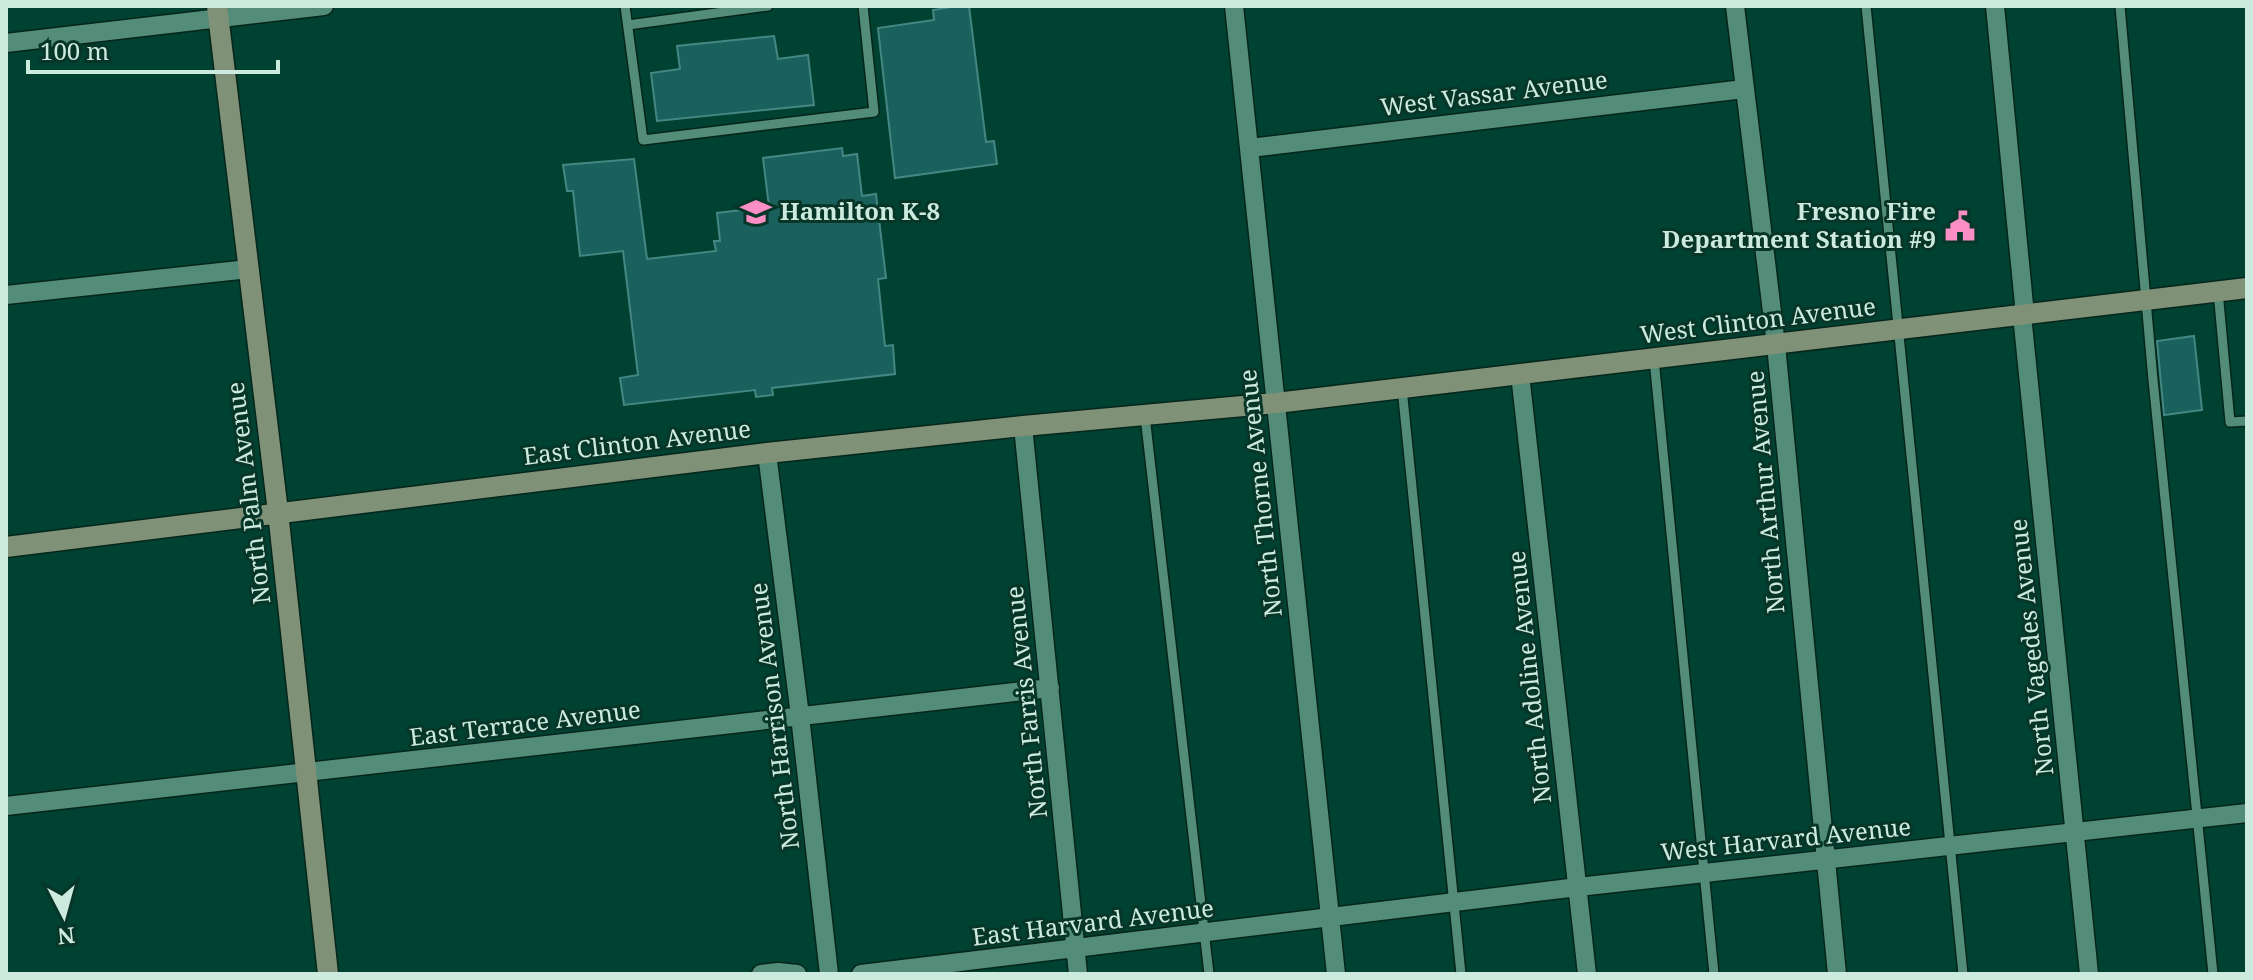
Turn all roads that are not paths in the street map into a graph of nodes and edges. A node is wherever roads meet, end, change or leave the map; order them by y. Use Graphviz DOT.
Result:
graph roads {
  1 [pos="324,6"];
  2 [pos="625,6"];
  3 [pos="768,6"];
  4 [pos="863,6"];
  5 [pos="1234,6"];
  6 [pos="1735,6"];
  7 [pos="1866,6"];
  8 [pos="1995,6"];
  9 [pos="2120,6"];
  10 [pos="218,12"];
  11 [pos="628,25"];
  12 [pos="6,43"];
  13 [pos="1744,89"];
  14 [pos="1250,148"];
  15 [pos="249,269"];
  16 [pos="2247,288"];
  17 [pos="2218,291"];
  18 [pos="6,295"];
  19 [pos="2148,301"];
  20 [pos="2023,315"];
  21 [pos="1899,330"];
  22 [pos="1776,345"];
  23 [pos="1654,359"];
  24 [pos="1520,374"];
  25 [pos="1402,388"];
  26 [pos="1276,403"];
  27 [pos="1145,416"];
  28 [pos="2247,421"];
  29 [pos="1023,426"];
  30 [pos="767,453"];
  31 [pos="278,512"];
  32 [pos="6,547"];
  33 [pos="1050,688"];
  34 [pos="800,716"];
  35 [pos="307,773"];
  36 [pos="6,806"];
  37 [pos="2247,813"];
  38 [pos="2198,820"];
  39 [pos="2075,833"];
  40 [pos="1950,846"];
  41 [pos="1825,861"];
  42 [pos="1705,874"];
  43 [pos="1578,887"];
  44 [pos="1454,903"];
  45 [pos="1331,918"];
  46 [pos="1205,934"];
  47 [pos="1076,950"];
  48 [pos="958,969"];
  49 [pos="328,974"];
  50 [pos="761,974"];
  51 [pos="797,974"];
  52 [pos="829,974"];
  53 [pos="861,974"];
  54 [pos="1078,974"];
  55 [pos="1209,974"];
  56 [pos="1336,974"];
  57 [pos="1461,974"];
  58 [pos="1587,974"];
  59 [pos="1714,974"];
  60 [pos="1837,974"];
  61 [pos="1963,974"];
  62 [pos="2089,974"];
  63 [pos="2213,974"];
  1 -- 10 [label="street"];
  2 -- 11 [label="lane"];
  3 -- 11 [label="lane"];
  4 -- 11 [label="lane"];
  5 -- 14 [label="street, North Thorne Avenue"];
  6 -- 13 [label="street, North Arthur Avenue"];
  7 -- 21 [label="lane"];
  8 -- 20 [label="street, North Vagedes Avenue"];
  9 -- 19 [label="lane"];
  10 -- 12 [label="street"];
  10 -- 15 [label="main road, North Palm Avenue"];
  13 -- 14 [label="street, West Vassar Avenue"];
  13 -- 22 [label="street, North Arthur Avenue"];
  14 -- 26 [label="street, North Thorne Avenue"];
  15 -- 18 [label="street"];
  15 -- 31 [label="main road, North Palm Avenue"];
  16 -- 17 [label="main road, West Clinton Avenue"];
  17 -- 19 [label="main road, West Clinton Avenue"];
  17 -- 28 [label="lane"];
  19 -- 20 [label="main road, West Clinton Avenue"];
  19 -- 38 [label="lane"];
  20 -- 21 [label="main road, West Clinton Avenue"];
  20 -- 39 [label="street, North Vagedes Avenue"];
  21 -- 22 [label="main road, West Clinton Avenue"];
  21 -- 40 [label="lane"];
  22 -- 23 [label="main road, West Clinton Avenue"];
  22 -- 41 [label="street, North Arthur Avenue"];
  23 -- 24 [label="main road, West Clinton Avenue"];
  23 -- 42 [label="lane"];
  24 -- 25 [label="main road, West Clinton Avenue"];
  24 -- 43 [label="street, North Adoline Avenue"];
  25 -- 26 [label="main road, West Clinton Avenue"];
  25 -- 44 [label="lane"];
  26 -- 27 [label="main road, East Clinton Avenue"];
  26 -- 45 [label="street, North Thorne Avenue"];
  27 -- 29 [label="main road, East Clinton Avenue"];
  27 -- 46 [label="lane"];
  29 -- 30 [label="main road, East Clinton Avenue"];
  29 -- 33 [label="street, North Farris Avenue"];
  30 -- 31 [label="main road, East Clinton Avenue"];
  30 -- 34 [label="street, North Harrison Avenue"];
  31 -- 32 [label="main road, East Clinton Avenue"];
  31 -- 35 [label="main road, North Palm Avenue"];
  33 -- 34 [label="street, East Terrace Avenue"];
  33 -- 47 [label="street, North Farris Avenue"];
  34 -- 35 [label="street, East Terrace Avenue"];
  34 -- 52 [label="street, North Harrison Avenue"];
  35 -- 36 [label="street, East Terrace Avenue"];
  35 -- 49 [label="main road, North Palm Avenue"];
  37 -- 38 [label="street, West Harvard Avenue"];
  38 -- 39 [label="street, West Harvard Avenue"];
  38 -- 63 [label="lane"];
  39 -- 40 [label="street, West Harvard Avenue"];
  39 -- 62 [label="street, North Vagedes Avenue"];
  40 -- 41 [label="street, West Harvard Avenue"];
  40 -- 61 [label="lane"];
  41 -- 42 [label="street, West Harvard Avenue"];
  41 -- 60 [label="street, North Arthur Avenue"];
  42 -- 43 [label="street, West Harvard Avenue"];
  42 -- 59 [label="lane"];
  43 -- 44 [label="street, West Harvard Avenue"];
  43 -- 58 [label="street, North Adoline Avenue"];
  44 -- 45 [label="street, West Harvard Avenue"];
  44 -- 57 [label="lane"];
  45 -- 46 [label="street, East Harvard Avenue"];
  45 -- 56 [label="street, North Thorne Avenue"];
  46 -- 47 [label="street, East Harvard Avenue"];
  46 -- 55 [label="lane"];
  47 -- 48 [label="street, East Harvard Avenue"];
  47 -- 54 [label="street, North Farris Avenue"];
  48 -- 53 [label="street, East Harvard Avenue"];
  50 -- 51 [label="street"];
}
